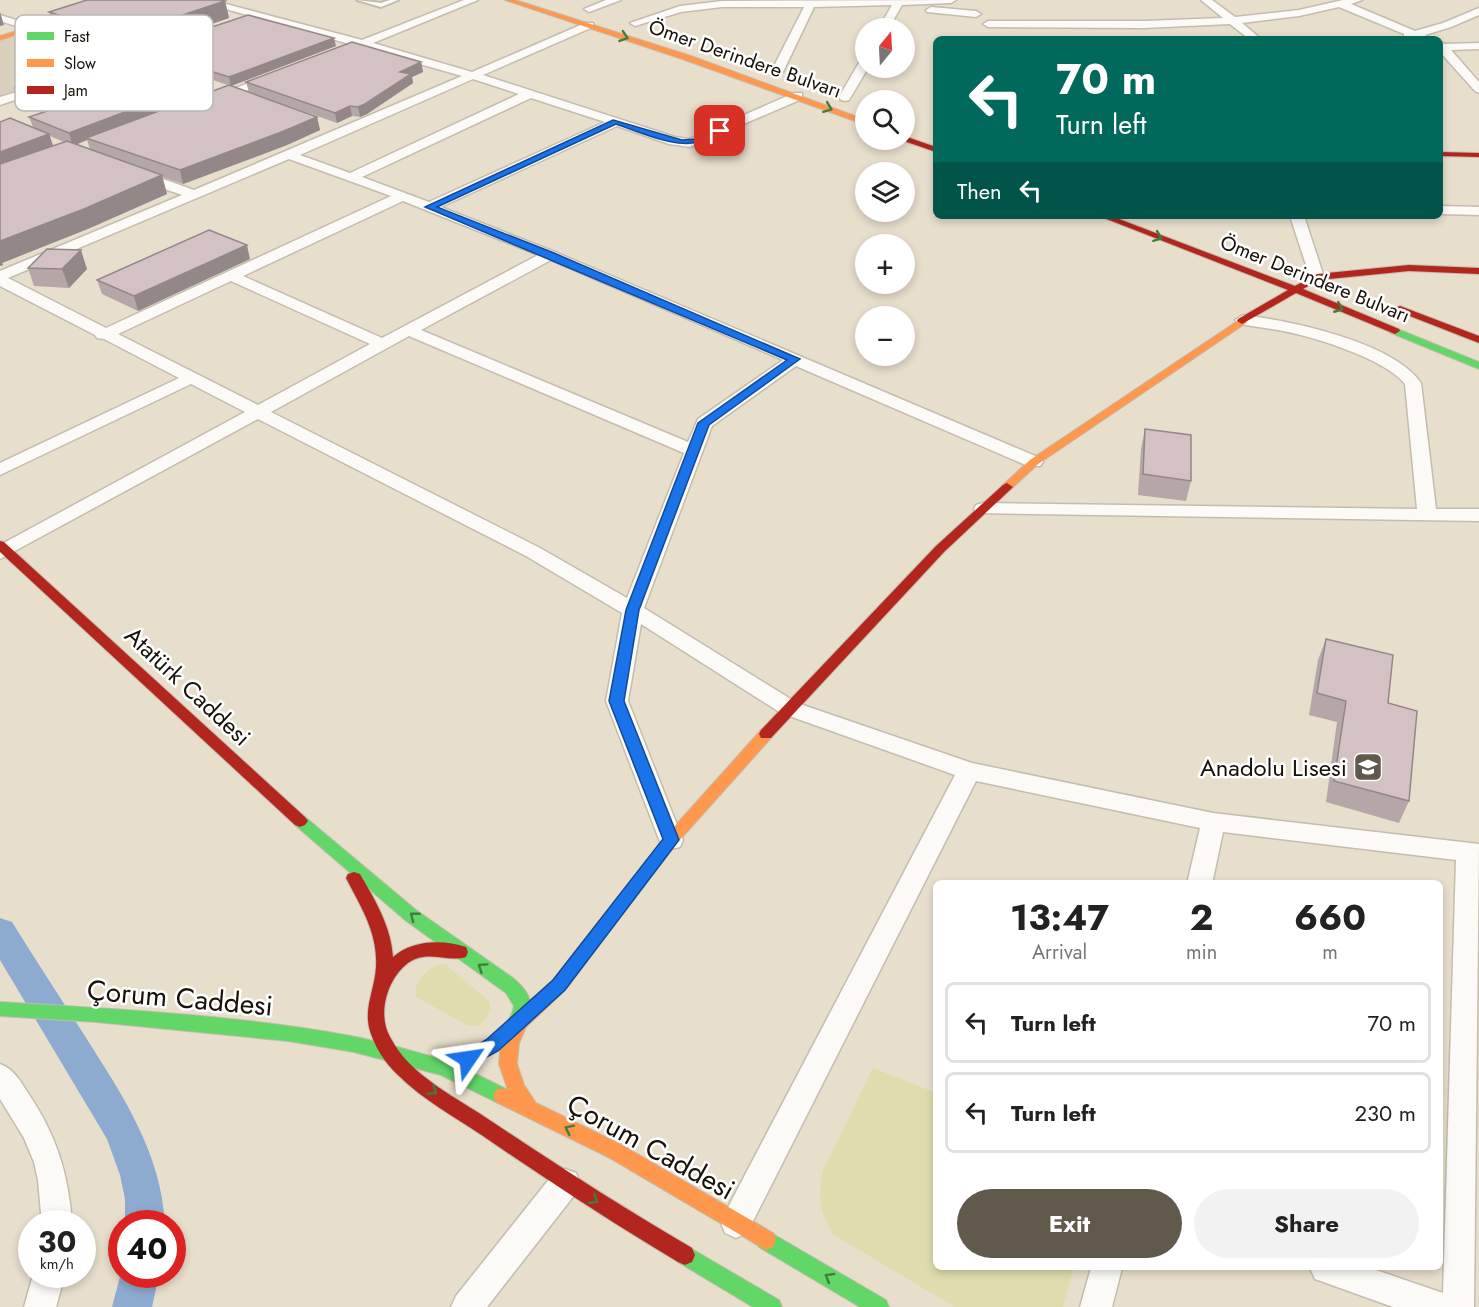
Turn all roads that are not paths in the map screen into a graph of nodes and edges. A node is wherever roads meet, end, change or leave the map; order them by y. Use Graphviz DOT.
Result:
graph roads {
  1 [pos="98,0"];
  2 [pos="123,0"];
  3 [pos="199,0"];
  4 [pos="360,0"];
  5 [pos="395,0"];
  6 [pos="473,0"];
  7 [pos="508,0"];
  8 [pos="951,0"];
  9 [pos="961,0"];
  10 [pos="1206,0"];
  11 [pos="1304,0"];
  12 [pos="1357,0"];
  13 [pos="754,2"];
  14 [pos="852,2"];
  15 [pos="811,3"];
  16 [pos="597,4"];
  17 [pos="1341,4"];
  18 [pos="898,5"];
  19 [pos="1317,9"];
  20 [pos="1479,11"];
  21 [pos="257,14"];
  22 [pos="976,14"];
  23 [pos="58,15"];
  24 [pos="68,15"];
  25 [pos="0,18"];
  26 [pos="890,18"];
  27 [pos="625,20"];
  28 [pos="1232,21"];
  29 [pos="15,22"];
  30 [pos="236,22"];
  31 [pos="988,24"];
  32 [pos="589,25"];
  33 [pos="15,29"];
  34 [pos="657,30"];
  35 [pos="0,32"];
  36 [pos="15,32"];
  37 [pos="1414,34"];
  38 [pos="995,36"];
  39 [pos="1252,36"];
  40 [pos="1407,36"];
  41 [pos="1419,36"];
  42 [pos="0,38"];
  43 [pos="363,43"];
  44 [pos="1443,46"];
  45 [pos="1479,46"];
  46 [pos="1443,47"];
  47 [pos="342,51"];
  48 [pos="287,72"];
  49 [pos="778,72"];
  50 [pos="474,76"];
  51 [pos="856,78"];
  52 [pos="213,86"];
  53 [pos="1479,89"];
  54 [pos="232,92"];
  55 [pos="531,93"];
  56 [pos="15,96"];
  57 [pos="798,96"];
  58 [pos="845,97"];
  59 [pos="213,99"];
  60 [pos="254,100"];
  61 [pos="0,101"];
  62 [pos="855,119"];
  63 [pos="616,122"];
  64 [pos="321,124"];
  65 [pos="343,132"];
  66 [pos="915,142"];
  67 [pos="933,149"];
  68 [pos="1443,154"];
  69 [pos="289,155"];
  70 [pos="1479,155"];
  71 [pos="129,172"];
  72 [pos="349,178"];
  73 [pos="195,195"];
  74 [pos="402,196"];
  75 [pos="429,207"];
  76 [pos="1443,210"];
  77 [pos="1479,211"];
  78 [pos="1111,219"];
  79 [pos="1298,219"];
  80 [pos="550,255"];
  81 [pos="1296,269"];
  82 [pos="1479,271"];
  83 [pos="231,276"];
  84 [pos="1317,277"];
  85 [pos="0,278"];
  86 [pos="1296,290"];
  87 [pos="1350,290"];
  88 [pos="1382,302"];
  89 [pos="1243,320"];
  90 [pos="408,330"];
  91 [pos="103,335"];
  92 [pos="1479,340"];
  93 [pos="382,344"];
  94 [pos="795,359"];
  95 [pos="1479,366"];
  96 [pos="191,378"];
  97 [pos="259,412"];
  98 [pos="692,450"];
  99 [pos="5,462"];
  100 [pos="1034,462"];
  101 [pos="983,509"];
  102 [pos="1427,514"];
  103 [pos="1479,514"];
  104 [pos="2,549"];
  105 [pos="633,610"];
  106 [pos="789,708"];
  107 [pos="969,771"];
  108 [pos="1213,822"];
  109 [pos="671,840"];
  110 [pos="1474,852"];
  111 [pos="344,862"];
  112 [pos="1200,880"];
  113 [pos="460,952"];
  114 [pos="559,985"];
  115 [pos="517,991"];
  116 [pos="380,994"];
  117 [pos="0,1010"];
  118 [pos="519,1022"];
  119 [pos="318,1037"];
  120 [pos="389,1052"];
  121 [pos="445,1068"];
  122 [pos="0,1076"];
  123 [pos="528,1109"];
  124 [pos="565,1183"];
  125 [pos="57,1210"];
  126 [pos="736,1223"];
  127 [pos="1106,1270"];
  128 [pos="1332,1270"];
  129 [pos="45,1288"];
  130 [pos="40,1307"];
  131 [pos="467,1307"];
  132 [pos="772,1307"];
  133 [pos="879,1307"];
  134 [pos="1096,1307"];
  135 [pos="1439,1307"];
  136 [pos="1458,1307"];
  1 -- 23 [label="main road"];
  2 -- 24 [label="main road"];
  3 -- 21 [label="street"];
  4 -- 5 [label="lane"];
  6 -- 43 [label="street"];
  7 -- 32 [label="main road, Ömer Derindere Bulvarı"];
  8 -- 18 [label="street"];
  9 -- 22 [label="street"];
  10 -- 28 [label="street"];
  11 -- 19 [label="street"];
  12 -- 17 [label="street"];
  13 -- 15 [label="street"];
  13 -- 27 [label="street"];
  14 -- 15 [label="street"];
  14 -- 18 [label="street"];
  15 -- 49 [label="street"];
  16 -- 27 [label="main road, Ömer Derindere Bulvarı"];
  17 -- 19 [label="street"];
  17 -- 37 [label="street"];
  18 -- 22 [label="street"];
  18 -- 26 [label="street"];
  19 -- 28 [label="street"];
  20 -- 37 [label="street"];
  21 -- 30 [label="street"];
  21 -- 43 [label="street"];
  22 -- 31 [label="street"];
  25 -- 29 [label="street"];
  27 -- 34 [label="main road, Ömer Derindere Bulvarı"];
  28 -- 31 [label="street"];
  28 -- 39 [label="street"];
  31 -- 38 [label="street"];
  32 -- 50 [label="street"];
  32 -- 57 [label="main road, Ömer Derindere Bulvarı, one-way"];
  33 -- 35 [label="main road"];
  36 -- 42 [label="main road"];
  37 -- 40 [label="street"];
  37 -- 41 [label="street"];
  43 -- 47 [label="street"];
  43 -- 50 [label="street"];
  44 -- 45 [label="street"];
  46 -- 53 [label="street"];
  48 -- 54 [label="street"];
  50 -- 55 [label="street"];
  50 -- 65 [label="street"];
  51 -- 58 [label="street"];
  52 -- 54 [label="street"];
  54 -- 59 [label="street"];
  54 -- 60 [label="street"];
  55 -- 63 [label="street"];
  55 -- 72 [label="street"];
  56 -- 61 [label="street"];
  57 -- 62 [label="main road, Ömer Derindere Bulvarı, one-way"];
  57 -- 63 [label="street"];
  63 -- 75 [label="street"];
  64 -- 65 [label="street"];
  65 -- 69 [label="street"];
  66 -- 67 [label="main road"];
  68 -- 70 [label="main road"];
  69 -- 72 [label="street"];
  69 -- 73 [label="street"];
  71 -- 73 [label="street"];
  72 -- 74 [label="street"];
  73 -- 85 [label="street"];
  74 -- 75 [label="street"];
  74 -- 83 [label="street"];
  75 -- 80 [label="street"];
  76 -- 77 [label="street"];
  78 -- 86 [label="main road, Ömer Derindere Bulvarı, one-way"];
  79 -- 84 [label="street"];
  80 -- 90 [label="street"];
  80 -- 94 [label="street"];
  81 -- 84 [label="main road, Ömer Derindere Bulvarı"];
  82 -- 84 [label="main road"];
  83 -- 91 [label="street"];
  83 -- 93 [label="street"];
  84 -- 86 [label="main road"];
  84 -- 87 [label="main road, Ömer Derindere Bulvarı"];
  85 -- 91 [label="street"];
  86 -- 89 [label="main road"];
  86 -- 95 [label="main road, Ömer Derindere Bulvarı, one-way"];
  88 -- 92 [label="main road, Ömer Derindere Bulvarı"];
  89 -- 100 [label="main road"];
  89 -- 102 [label="street"];
  90 -- 93 [label="street"];
  90 -- 98 [label="street"];
  91 -- 96 [label="street"];
  93 -- 97 [label="street"];
  94 -- 98 [label="street"];
  94 -- 100 [label="street"];
  96 -- 97 [label="street"];
  96 -- 99 [label="street"];
  97 -- 104 [label="street"];
  97 -- 105 [label="street"];
  98 -- 105 [label="street"];
  100 -- 101 [label="main road"];
  101 -- 102 [label="street"];
  101 -- 106 [label="main road"];
  102 -- 103 [label="street"];
  104 -- 111 [label="main road, Atatürk Caddesi"];
  105 -- 106 [label="street"];
  105 -- 109 [label="street"];
  106 -- 107 [label="street"];
  106 -- 109 [label="main road"];
  107 -- 108 [label="street"];
  107 -- 126 [label="street"];
  108 -- 110 [label="street"];
  108 -- 112 [label="street"];
  109 -- 114 [label="main road"];
  110 -- 136 [label="street"];
  113 -- 111 [label="main road, one-way"];
  111 -- 116 [label="main road"];
  115 -- 113 [label="main road, one-way"];
  113 -- 116 [label="main road"];
  114 -- 115 [label="main road"];
  114 -- 118 [label="main road"];
  115 -- 118 [label="main road"];
  116 -- 119 [label="main road"];
  116 -- 120 [label="main road"];
  117 -- 119 [label="main road, Çorum Caddesi"];
  118 -- 121 [label="main road"];
  118 -- 123 [label="main road"];
  119 -- 120 [label="main road, Çorum Caddesi"];
  120 -- 121 [label="main road, Çorum Caddesi"];
  120 -- 124 [label="main road, one-way"];
  121 -- 123 [label="main road, Çorum Caddesi"];
  122 -- 125 [label="street"];
  126 -- 123 [label="main road, Çorum Caddesi, one-way"];
  124 -- 131 [label="street"];
  124 -- 132 [label="main road, one-way"];
  133 -- 126 [label="main road, Çorum Caddesi, one-way"];
  127 -- 134 [label="street"];
  128 -- 135 [label="street"];
  129 -- 130 [label="street"];
}
